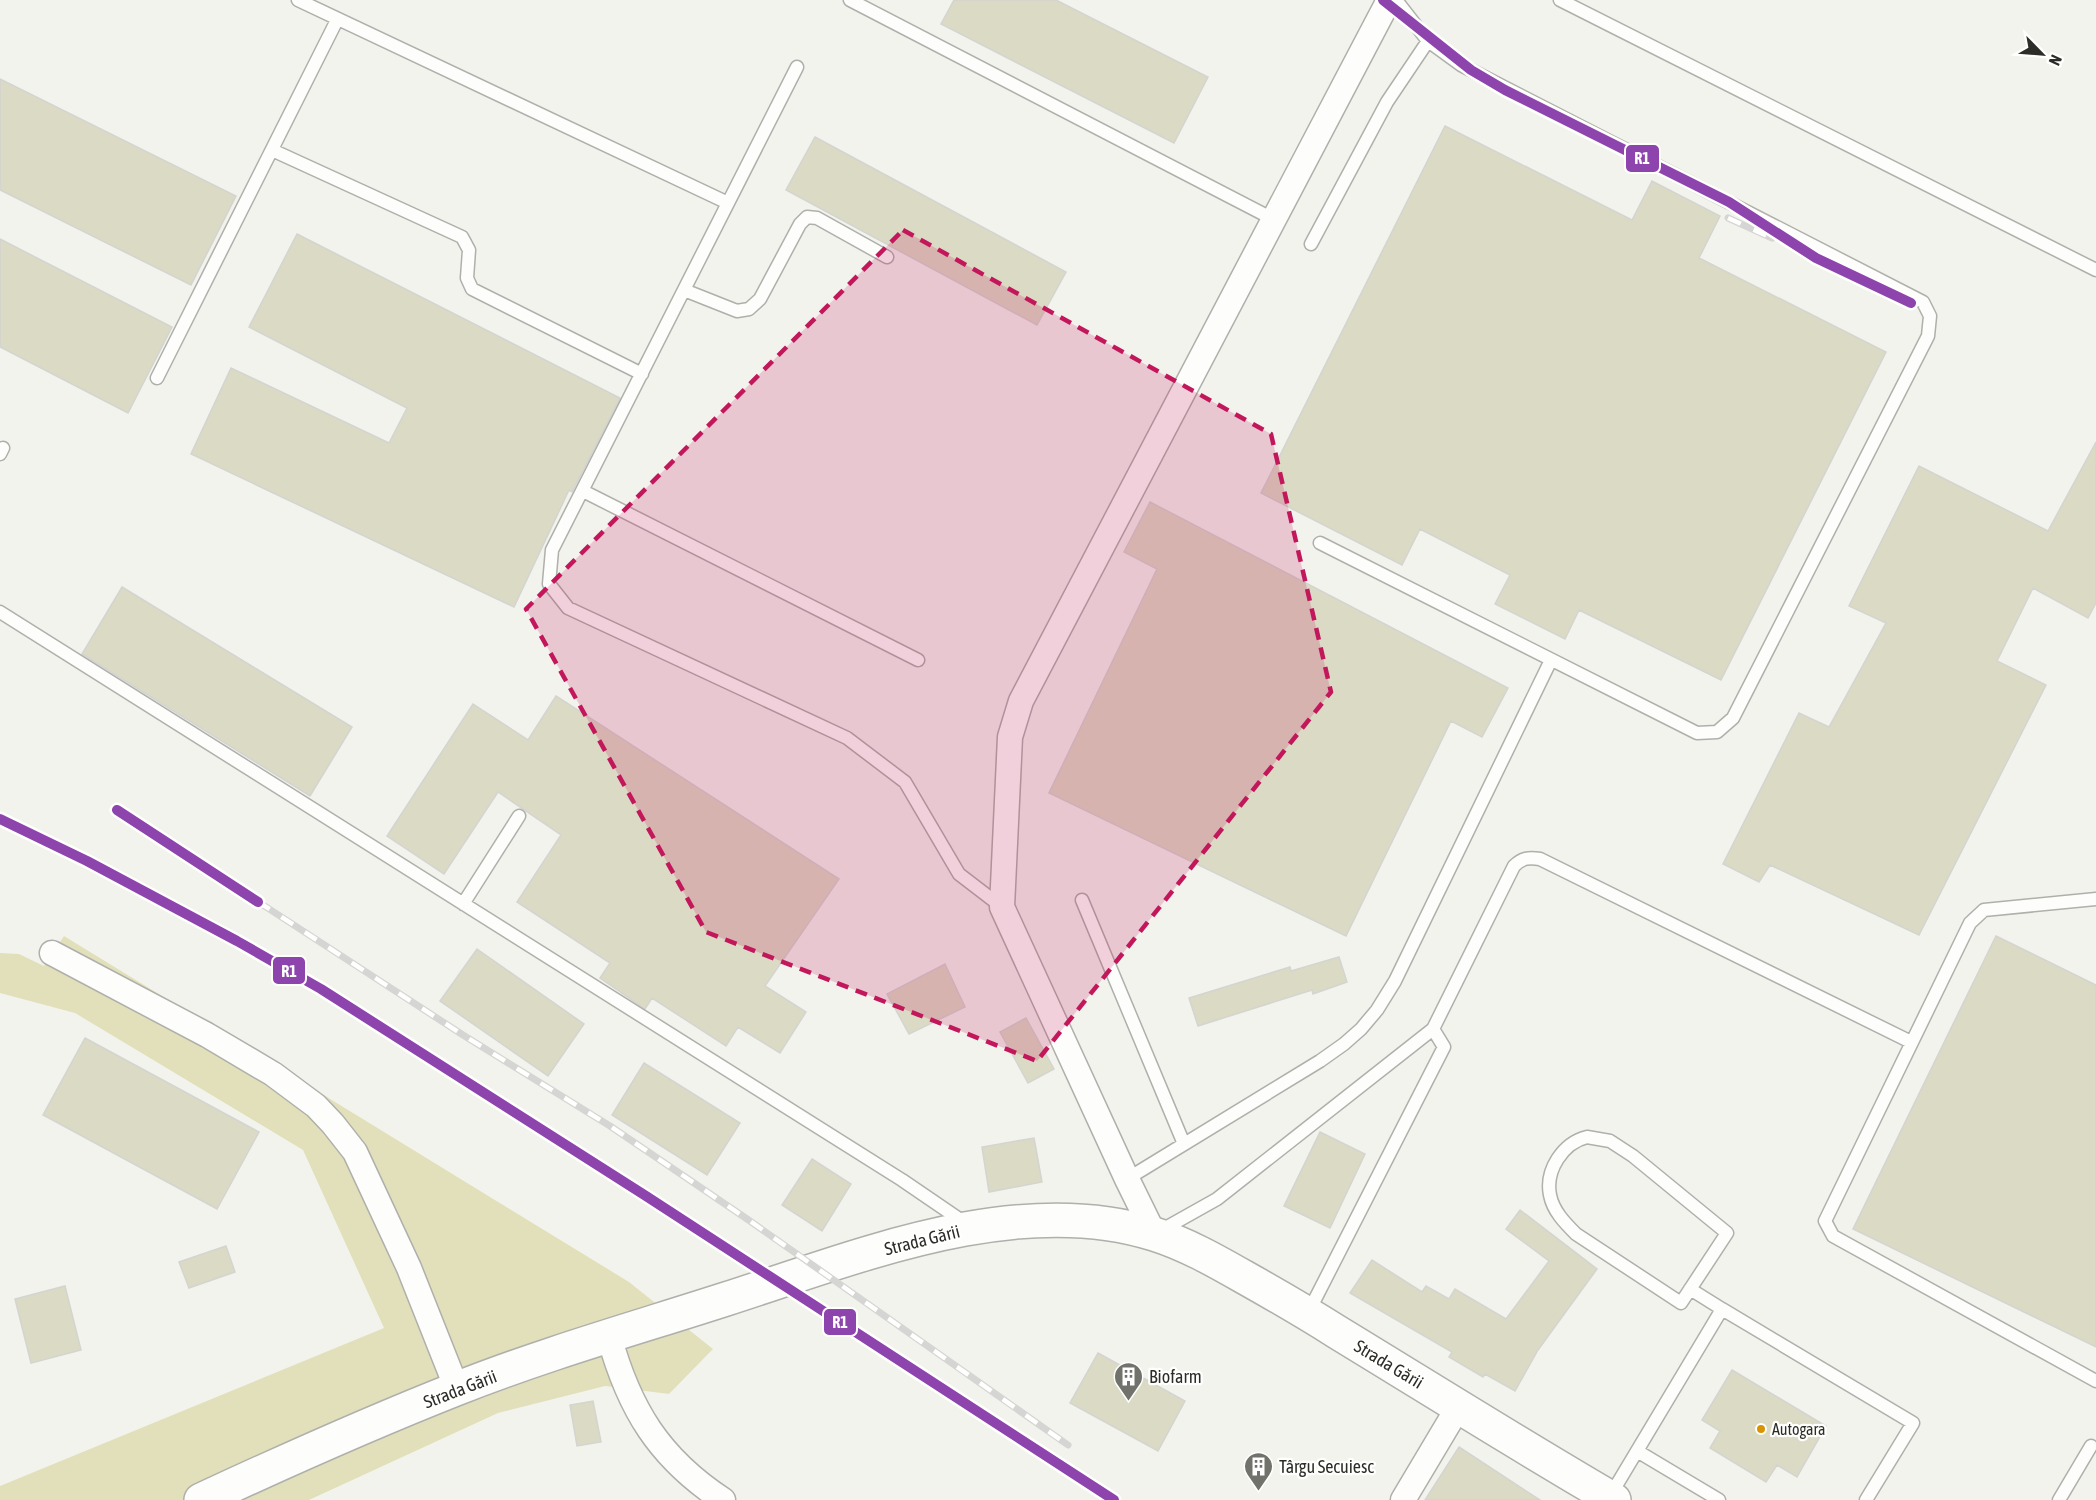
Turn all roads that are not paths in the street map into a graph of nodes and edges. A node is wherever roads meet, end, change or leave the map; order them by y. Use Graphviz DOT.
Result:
graph roads {
  1 [pos="298,0"];
  2 [pos="850,0"];
  3 [pos="1389,0"];
  4 [pos="1396,0"];
  5 [pos="1560,0"];
  6 [pos="337,20"];
  7 [pos="1428,41"];
  8 [pos="797,67"];
  9 [pos="272,150"];
  10 [pos="728,203"];
  11 [pos="1273,219"];
  12 [pos="1311,244"];
  13 [pos="887,256"];
  14 [pos="2096,270"];
  15 [pos="684,290"];
  16 [pos="642,374"];
  17 [pos="157,378"];
  18 [pos="583,490"];
  19 [pos="1320,543"];
  20 [pos="0,612"];
  21 [pos="918,660"];
  22 [pos="1551,660"];
  23 [pos="519,816"];
  24 [pos="2096,899"];
  25 [pos="1082,900"];
  26 [pos="463,904"];
  27 [pos="1002,907"];
  28 [pos="52,953"];
  29 [pos="1433,1029"];
  30 [pos="1911,1042"];
  31 [pos="1184,1144"];
  32 [pos="1127,1179"];
  33 [pos="972,1227"];
  34 [pos="1154,1234"];
  35 [pos="1690,1289"];
  36 [pos="1722,1308"];
  37 [pos="1308,1314"];
  38 [pos="609,1336"];
  39 [pos="2096,1381"];
  40 [pos="457,1389"];
  41 [pos="1459,1406"];
  42 [pos="2091,1446"];
  43 [pos="1637,1452"];
  44 [pos="1612,1498"];
  45 [pos="201,1500"];
  46 [pos="723,1500"];
  47 [pos="1403,1500"];
  48 [pos="1719,1500"];
  49 [pos="1866,1500"];
  50 [pos="2059,1500"];
  1 -- 6 [label="lane"];
  2 -- 11 [label="lane"];
  3 -- 11 [label="street"];
  4 -- 7 [label="lane"];
  5 -- 14 [label="lane"];
  6 -- 9 [label="lane"];
  6 -- 10 [label="lane"];
  7 -- 12 [label="lane"];
  7 -- 22 [label="lane"];
  8 -- 10 [label="lane"];
  9 -- 16 [label="lane"];
  9 -- 17 [label="lane"];
  10 -- 15 [label="lane"];
  11 -- 27 [label="street"];
  13 -- 15 [label="lane"];
  15 -- 16 [label="lane"];
  16 -- 18 [label="lane"];
  18 -- 21 [label="lane"];
  18 -- 27 [label="lane"];
  19 -- 22 [label="lane"];
  20 -- 26 [label="lane"];
  22 -- 31 [label="lane"];
  23 -- 26 [label="lane"];
  24 -- 30 [label="lane"];
  25 -- 31 [label="lane"];
  26 -- 33 [label="lane"];
  27 -- 32 [label="street"];
  28 -- 40 [label="street"];
  29 -- 30 [label="lane"];
  29 -- 34 [label="lane"];
  29 -- 37 [label="lane"];
  30 -- 39 [label="lane"];
  31 -- 32 [label="lane"];
  32 -- 34 [label="street"];
  33 -- 34 [label="main road, Strada Gării"];
  33 -- 38 [label="main road, Strada Gării"];
  34 -- 37 [label="main road, Strada Gării"];
  35 -- 35 [label="lane"];
  35 -- 36 [label="lane"];
  36 -- 43 [label="lane"];
  36 -- 49 [label="lane"];
  37 -- 41 [label="main road, Strada Gării"];
  38 -- 40 [label="main road, Strada Gării"];
  38 -- 46 [label="street"];
  40 -- 45 [label="main road, Strada Gării"];
  41 -- 44 [label="main road, Strada Gării"];
  41 -- 47 [label="street"];
  42 -- 50 [label="lane"];
  43 -- 44 [label="lane"];
  43 -- 48 [label="lane"];
}
